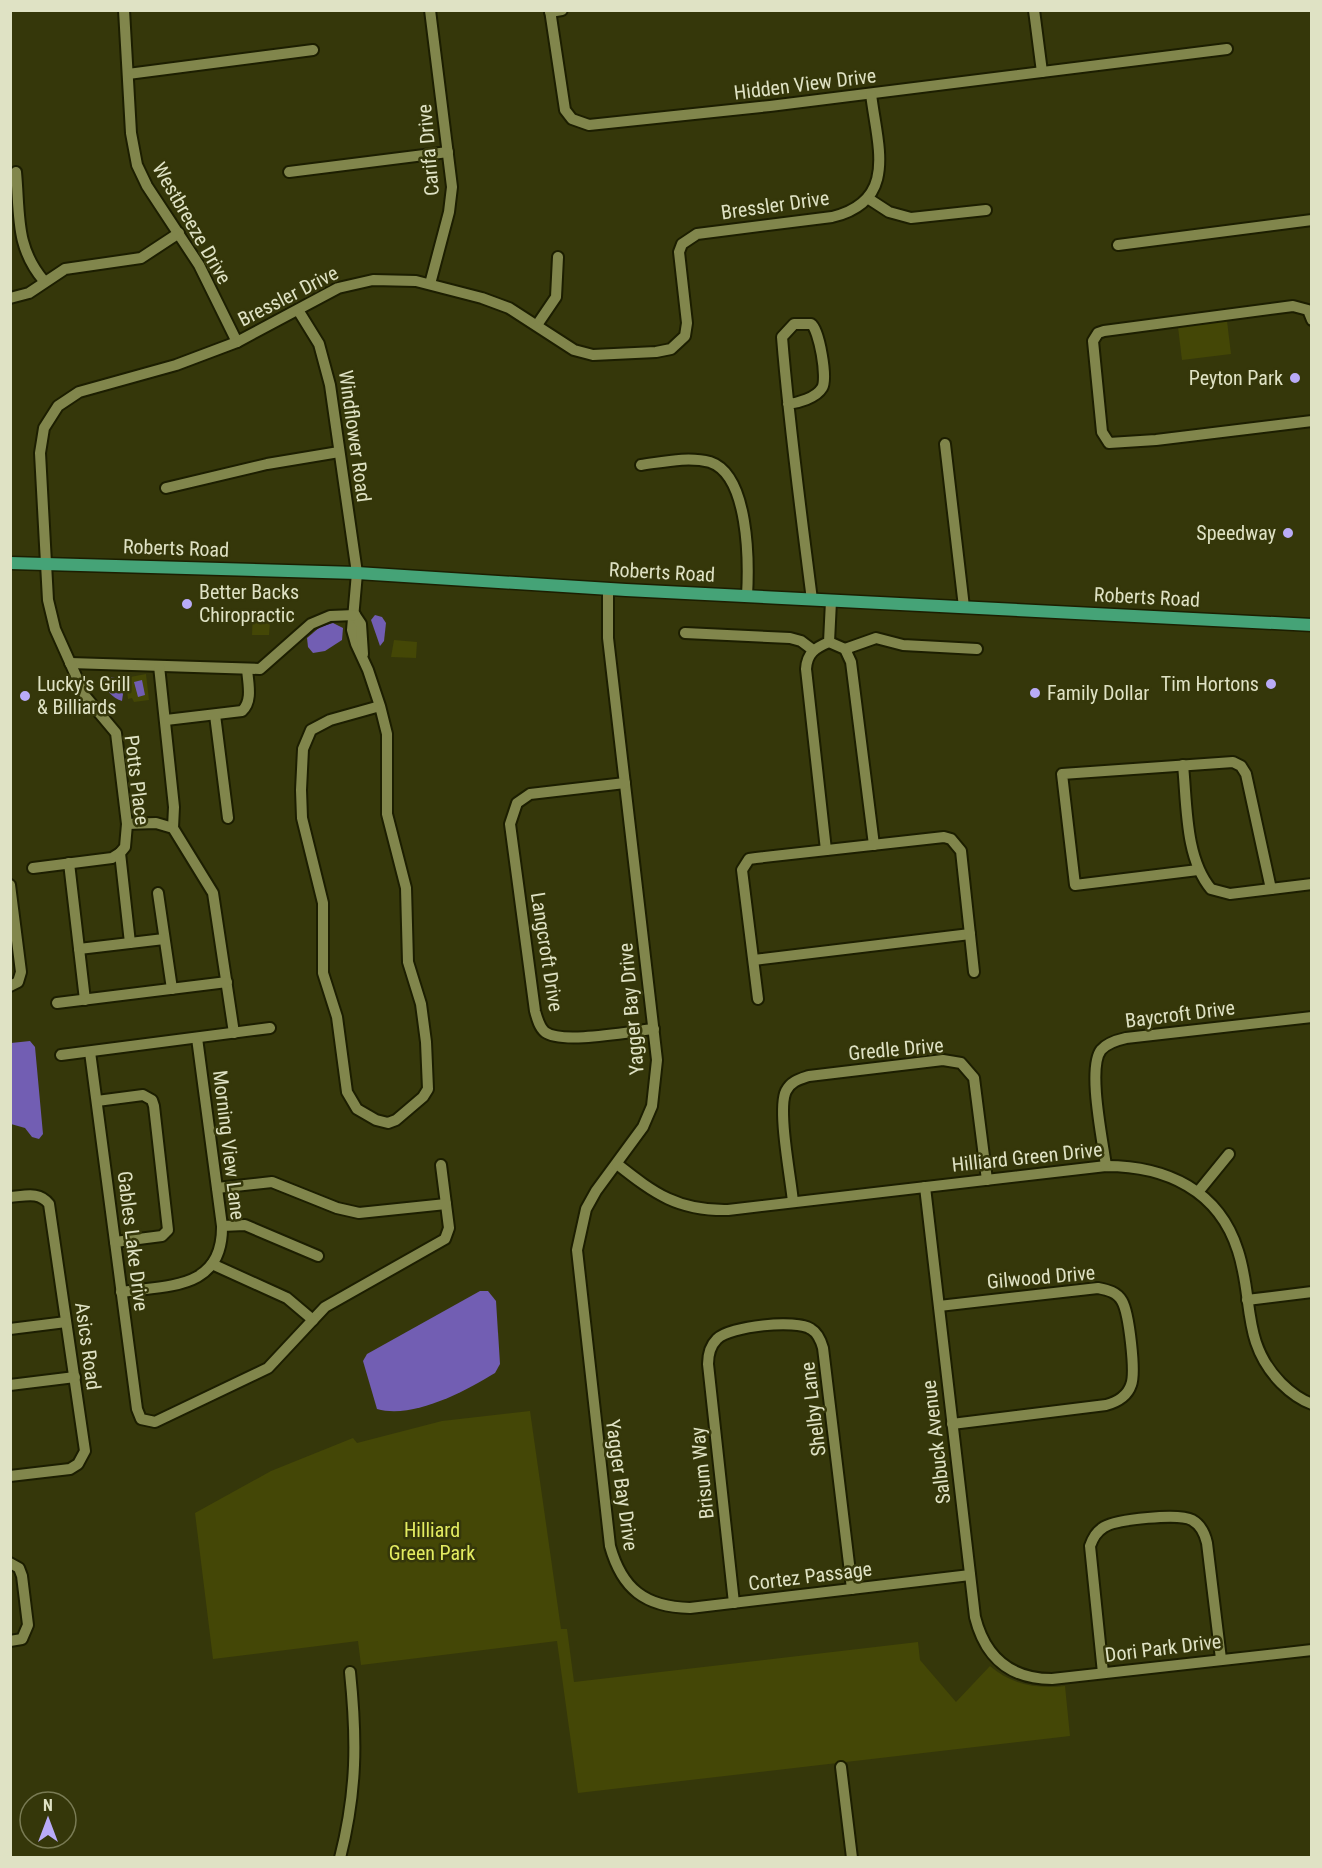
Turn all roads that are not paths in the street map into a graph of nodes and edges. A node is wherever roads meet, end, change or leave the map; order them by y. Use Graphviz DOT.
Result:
graph roads {
  1 [pos="124,10"];
  2 [pos="430,10"];
  3 [pos="562,10"];
  4 [pos="1034,10"];
  5 [pos="550,11"];
  6 [pos="1227,49"];
  7 [pos="313,50"];
  8 [pos="1042,72"];
  9 [pos="128,74"];
  10 [pos="871,94"];
  11 [pos="448,152"];
  12 [pos="16,172"];
  13 [pos="289,172"];
  14 [pos="869,199"];
  15 [pos="987,210"];
  16 [pos="1311,220"];
  17 [pos="179,233"];
  18 [pos="1118,245"];
  19 [pos="558,257"];
  20 [pos="44,281"];
  21 [pos="430,284"];
  22 [pos="10,298"];
  23 [pos="298,310"];
  24 [pos="1311,320"];
  25 [pos="537,325"];
  26 [pos="237,342"];
  27 [pos="788,404"];
  28 [pos="1311,421"];
  29 [pos="945,444"];
  30 [pos="339,452"];
  31 [pos="641,465"];
  32 [pos="166,488"];
  33 [pos="10,563"];
  34 [pos="46,564"];
  35 [pos="357,573"];
  36 [pos="608,589"];
  37 [pos="747,596"];
  38 [pos="812,600"];
  39 [pos="831,601"];
  40 [pos="964,607"];
  41 [pos="356,615"];
  42 [pos="1311,625"];
  43 [pos="685,633"];
  44 [pos="829,642"];
  45 [pos="845,649"];
  46 [pos="977,649"];
  47 [pos="813,650"];
  48 [pos="70,663"];
  49 [pos="159,666"];
  50 [pos="247,669"];
  51 [pos="380,706"];
  52 [pos="215,715"];
  53 [pos="166,720"];
  54 [pos="1183,765"];
  55 [pos="625,783"];
  56 [pos="228,818"];
  57 [pos="127,824"];
  58 [pos="173,828"];
  59 [pos="874,845"];
  60 [pos="826,850"];
  61 [pos="120,853"];
  62 [pos="69,863"];
  63 [pos="33,868"];
  64 [pos="1198,870"];
  65 [pos="1311,884"];
  66 [pos="10,885"];
  67 [pos="1271,889"];
  68 [pos="158,892"];
  69 [pos="970,934"];
  70 [pos="164,939"];
  71 [pos="130,943"];
  72 [pos="79,949"];
  73 [pos="754,960"];
  74 [pos="974,972"];
  75 [pos="227,982"];
  76 [pos="10,986"];
  77 [pos="172,989"];
  78 [pos="758,999"];
  79 [pos="85,1000"];
  80 [pos="57,1003"];
  81 [pos="1311,1017"];
  82 [pos="270,1028"];
  83 [pos="654,1029"];
  84 [pos="234,1033"];
  85 [pos="197,1038"];
  86 [pos="90,1052"];
  87 [pos="61,1055"];
  88 [pos="97,1101"];
  89 [pos="1229,1154"];
  90 [pos="441,1164"];
  91 [pos="617,1164"];
  92 [pos="1106,1166"];
  93 [pos="987,1180"];
  94 [pos="925,1187"];
  95 [pos="217,1188"];
  96 [pos="1198,1192"];
  97 [pos="10,1197"];
  98 [pos="793,1202"];
  99 [pos="446,1204"];
  100 [pos="222,1226"];
  101 [pos="116,1242"];
  102 [pos="318,1256"];
  103 [pos="212,1264"];
  104 [pos="121,1292"];
  105 [pos="1311,1292"];
  106 [pos="1246,1300"];
  107 [pos="939,1306"];
  108 [pos="313,1320"];
  109 [pos="66,1322"];
  110 [pos="10,1329"];
  111 [pos="715,1340"];
  112 [pos="75,1377"];
  113 [pos="10,1385"];
  114 [pos="1311,1404"];
  115 [pos="952,1424"];
  116 [pos="10,1476"];
  117 [pos="10,1563"];
  118 [pos="970,1575"];
  119 [pos="852,1589"];
  120 [pos="654,1603"];
  121 [pos="734,1603"];
  122 [pos="10,1641"];
  123 [pos="1311,1650"];
  124 [pos="1221,1659"];
  125 [pos="350,1672"];
  126 [pos="1103,1673"];
  127 [pos="1018,1675"];
  128 [pos="841,1767"];
  129 [pos="340,1857"];
  130 [pos="852,1857"];
  1 -- 9 [label="street, Westbreeze Drive"];
  2 -- 11 [label="street, Carifa Drive"];
  3 -- 5 [label="street"];
  4 -- 8 [label="street"];
  5 -- 10 [label="street, Hidden View Drive"];
  6 -- 8 [label="street, Hidden View Drive"];
  7 -- 9 [label="street"];
  8 -- 10 [label="street, Hidden View Drive"];
  9 -- 17 [label="street, Westbreeze Drive"];
  10 -- 14 [label="street"];
  11 -- 13 [label="street"];
  11 -- 21 [label="street, Carifa Drive"];
  12 -- 20 [label="street"];
  14 -- 15 [label="street"];
  14 -- 25 [label="street, Bressler Drive"];
  16 -- 18 [label="street"];
  17 -- 20 [label="street"];
  17 -- 26 [label="street, Westbreeze Drive"];
  19 -- 25 [label="street"];
  20 -- 22 [label="street"];
  21 -- 23 [label="street, Bressler Drive"];
  21 -- 25 [label="street, Bressler Drive"];
  23 -- 26 [label="street, Bressler Drive"];
  23 -- 30 [label="street, Windflower Road"];
  24 -- 28 [label="street"];
  26 -- 34 [label="street, Bressler Drive"];
  27 -- 27 [label="street"];
  27 -- 38 [label="street"];
  29 -- 40 [label="street"];
  30 -- 32 [label="street"];
  30 -- 35 [label="street, Windflower Road"];
  31 -- 37 [label="street"];
  33 -- 34 [label="main road, Roberts Road"];
  34 -- 35 [label="main road, Roberts Road"];
  34 -- 48 [label="street, Potts Place"];
  35 -- 36 [label="main road, Roberts Road"];
  35 -- 41 [label="street, Windflower Road"];
  36 -- 37 [label="main road, Roberts Road"];
  36 -- 55 [label="street, Yagger Bay Drive"];
  37 -- 38 [label="main road, Roberts Road"];
  38 -- 39 [label="main road, Roberts Road"];
  39 -- 40 [label="main road, Roberts Road"];
  39 -- 44 [label="street"];
  40 -- 42 [label="main road, Roberts Road"];
  41 -- 50 [label="street"];
  41 -- 51 [label="street, Windflower Road"];
  43 -- 47 [label="street"];
  44 -- 45 [label="street"];
  44 -- 47 [label="street"];
  45 -- 46 [label="street"];
  45 -- 59 [label="street"];
  47 -- 60 [label="street"];
  48 -- 49 [label="street"];
  48 -- 57 [label="street, Potts Place"];
  49 -- 50 [label="street"];
  49 -- 53 [label="street"];
  50 -- 52 [label="street"];
  51 -- 51 [label="street, Windflower Road"];
  52 -- 53 [label="street"];
  52 -- 56 [label="street"];
  53 -- 58 [label="street"];
  54 -- 64 [label="street"];
  54 -- 64 [label="street"];
  54 -- 67 [label="street"];
  55 -- 83 [label="street, Yagger Bay Drive"];
  55 -- 83 [label="street, Langcroft Drive"];
  57 -- 58 [label="street"];
  57 -- 61 [label="street, Potts Place"];
  58 -- 75 [label="street"];
  59 -- 60 [label="street"];
  59 -- 69 [label="street"];
  60 -- 73 [label="street"];
  61 -- 62 [label="street"];
  61 -- 71 [label="street, Potts Place"];
  62 -- 63 [label="street"];
  62 -- 72 [label="street"];
  64 -- 67 [label="street"];
  65 -- 67 [label="street"];
  66 -- 76 [label="street"];
  68 -- 70 [label="street"];
  69 -- 73 [label="street"];
  69 -- 74 [label="street"];
  70 -- 71 [label="street"];
  70 -- 77 [label="street"];
  71 -- 72 [label="street"];
  72 -- 79 [label="street"];
  73 -- 78 [label="street"];
  75 -- 77 [label="street"];
  75 -- 84 [label="street"];
  77 -- 79 [label="street"];
  79 -- 80 [label="street"];
  81 -- 92 [label="street, Baycroft Drive"];
  82 -- 84 [label="street"];
  83 -- 91 [label="street, Yagger Bay Drive"];
  84 -- 85 [label="street"];
  85 -- 86 [label="street"];
  85 -- 95 [label="street, Morning View Lane"];
  86 -- 87 [label="street"];
  86 -- 88 [label="street, Gables Lake Drive"];
  88 -- 101 [label="street, Gables Lake Drive"];
  88 -- 101 [label="street"];
  89 -- 96 [label="street"];
  90 -- 99 [label="street"];
  91 -- 98 [label="street, Hilliard Green Drive"];
  91 -- 120 [label="street, Yagger Bay Drive"];
  92 -- 93 [label="street, Hilliard Green Drive"];
  92 -- 96 [label="street, Hilliard Green Drive"];
  93 -- 94 [label="street, Hilliard Green Drive"];
  93 -- 98 [label="street, Gredle Drive"];
  94 -- 98 [label="street, Hilliard Green Drive"];
  94 -- 107 [label="street, Salbuck Avenue"];
  95 -- 99 [label="street"];
  95 -- 100 [label="street, Morning View Lane"];
  96 -- 106 [label="street, Hilliard Green Drive"];
  97 -- 109 [label="street, Asics Road"];
  99 -- 108 [label="street"];
  100 -- 102 [label="street"];
  100 -- 103 [label="street, Morning View Lane"];
  101 -- 104 [label="street, Gables Lake Drive"];
  103 -- 104 [label="street"];
  103 -- 108 [label="street"];
  104 -- 108 [label="street, Gables Lake Drive"];
  105 -- 106 [label="street"];
  106 -- 114 [label="street, Hilliard Green Drive"];
  107 -- 115 [label="street, Salbuck Avenue"];
  107 -- 115 [label="street, Gilwood Drive"];
  109 -- 110 [label="street"];
  109 -- 112 [label="street, Asics Road"];
  111 -- 119 [label="street, Shelby Lane"];
  111 -- 121 [label="street, Brisum Way"];
  112 -- 113 [label="street"];
  112 -- 116 [label="street, Asics Road"];
  115 -- 118 [label="street, Salbuck Avenue"];
  117 -- 122 [label="street"];
  118 -- 119 [label="street, Cortez Passage"];
  118 -- 127 [label="street, Salbuck Avenue"];
  119 -- 121 [label="street, Cortez Passage"];
  120 -- 121 [label="street, Cortez Passage"];
  123 -- 124 [label="street, Dori Park Drive"];
  124 -- 126 [label="street, Dori Park Drive"];
  124 -- 126 [label="street"];
  125 -- 129 [label="street"];
  126 -- 127 [label="street, Dori Park Drive"];
  128 -- 130 [label="street"];
}
